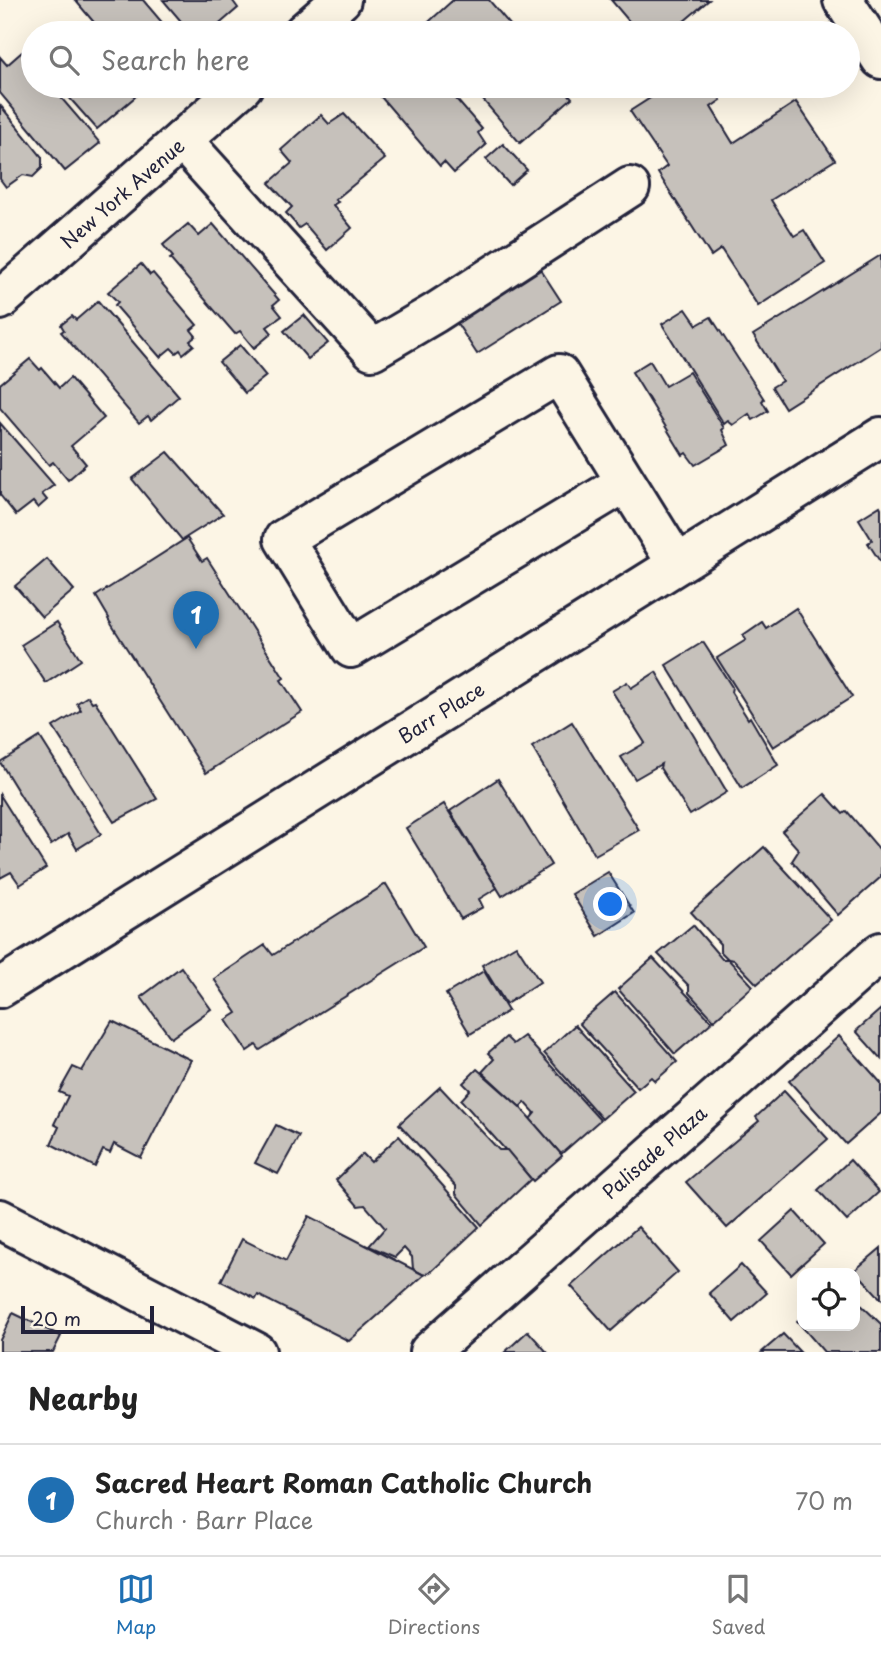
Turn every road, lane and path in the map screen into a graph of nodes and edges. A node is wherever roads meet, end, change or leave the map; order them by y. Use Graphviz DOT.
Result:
graph roads {
  1 [pos="341,0"];
  2 [pos="843,0"];
  3 [pos="317,21"];
  4 [pos="857,21"];
  5 [pos="860,26"];
  6 [pos="881,59"];
  7 [pos="229,98"];
  8 [pos="182,140"];
  9 [pos="630,187"];
  10 [pos="0,300"];
  11 [pos="881,437"];
  12 [pos="626,482"];
  13 [pos="677,564"];
  14 [pos="881,953"];
  15 [pos="0,988"];
  16 [pos="0,1219"];
  17 [pos="256,1352"];
  18 [pos="429,1352"];
  1 -- 3 [label="street"];
  2 -- 4 [label="street"];
  5 -- 6 [label="street"];
  7 -- 8 [label="street, New York Avenue"];
  8 -- 9 [label="street"];
  8 -- 10 [label="street, New York Avenue"];
  11 -- 13 [label="street, Barr Place"];
  12 -- 12 [label="street"];
  12 -- 13 [label="street"];
  13 -- 15 [label="street, Barr Place"];
  14 -- 18 [label="street, Palisade Plaza"];
  16 -- 17 [label="street"];
}
